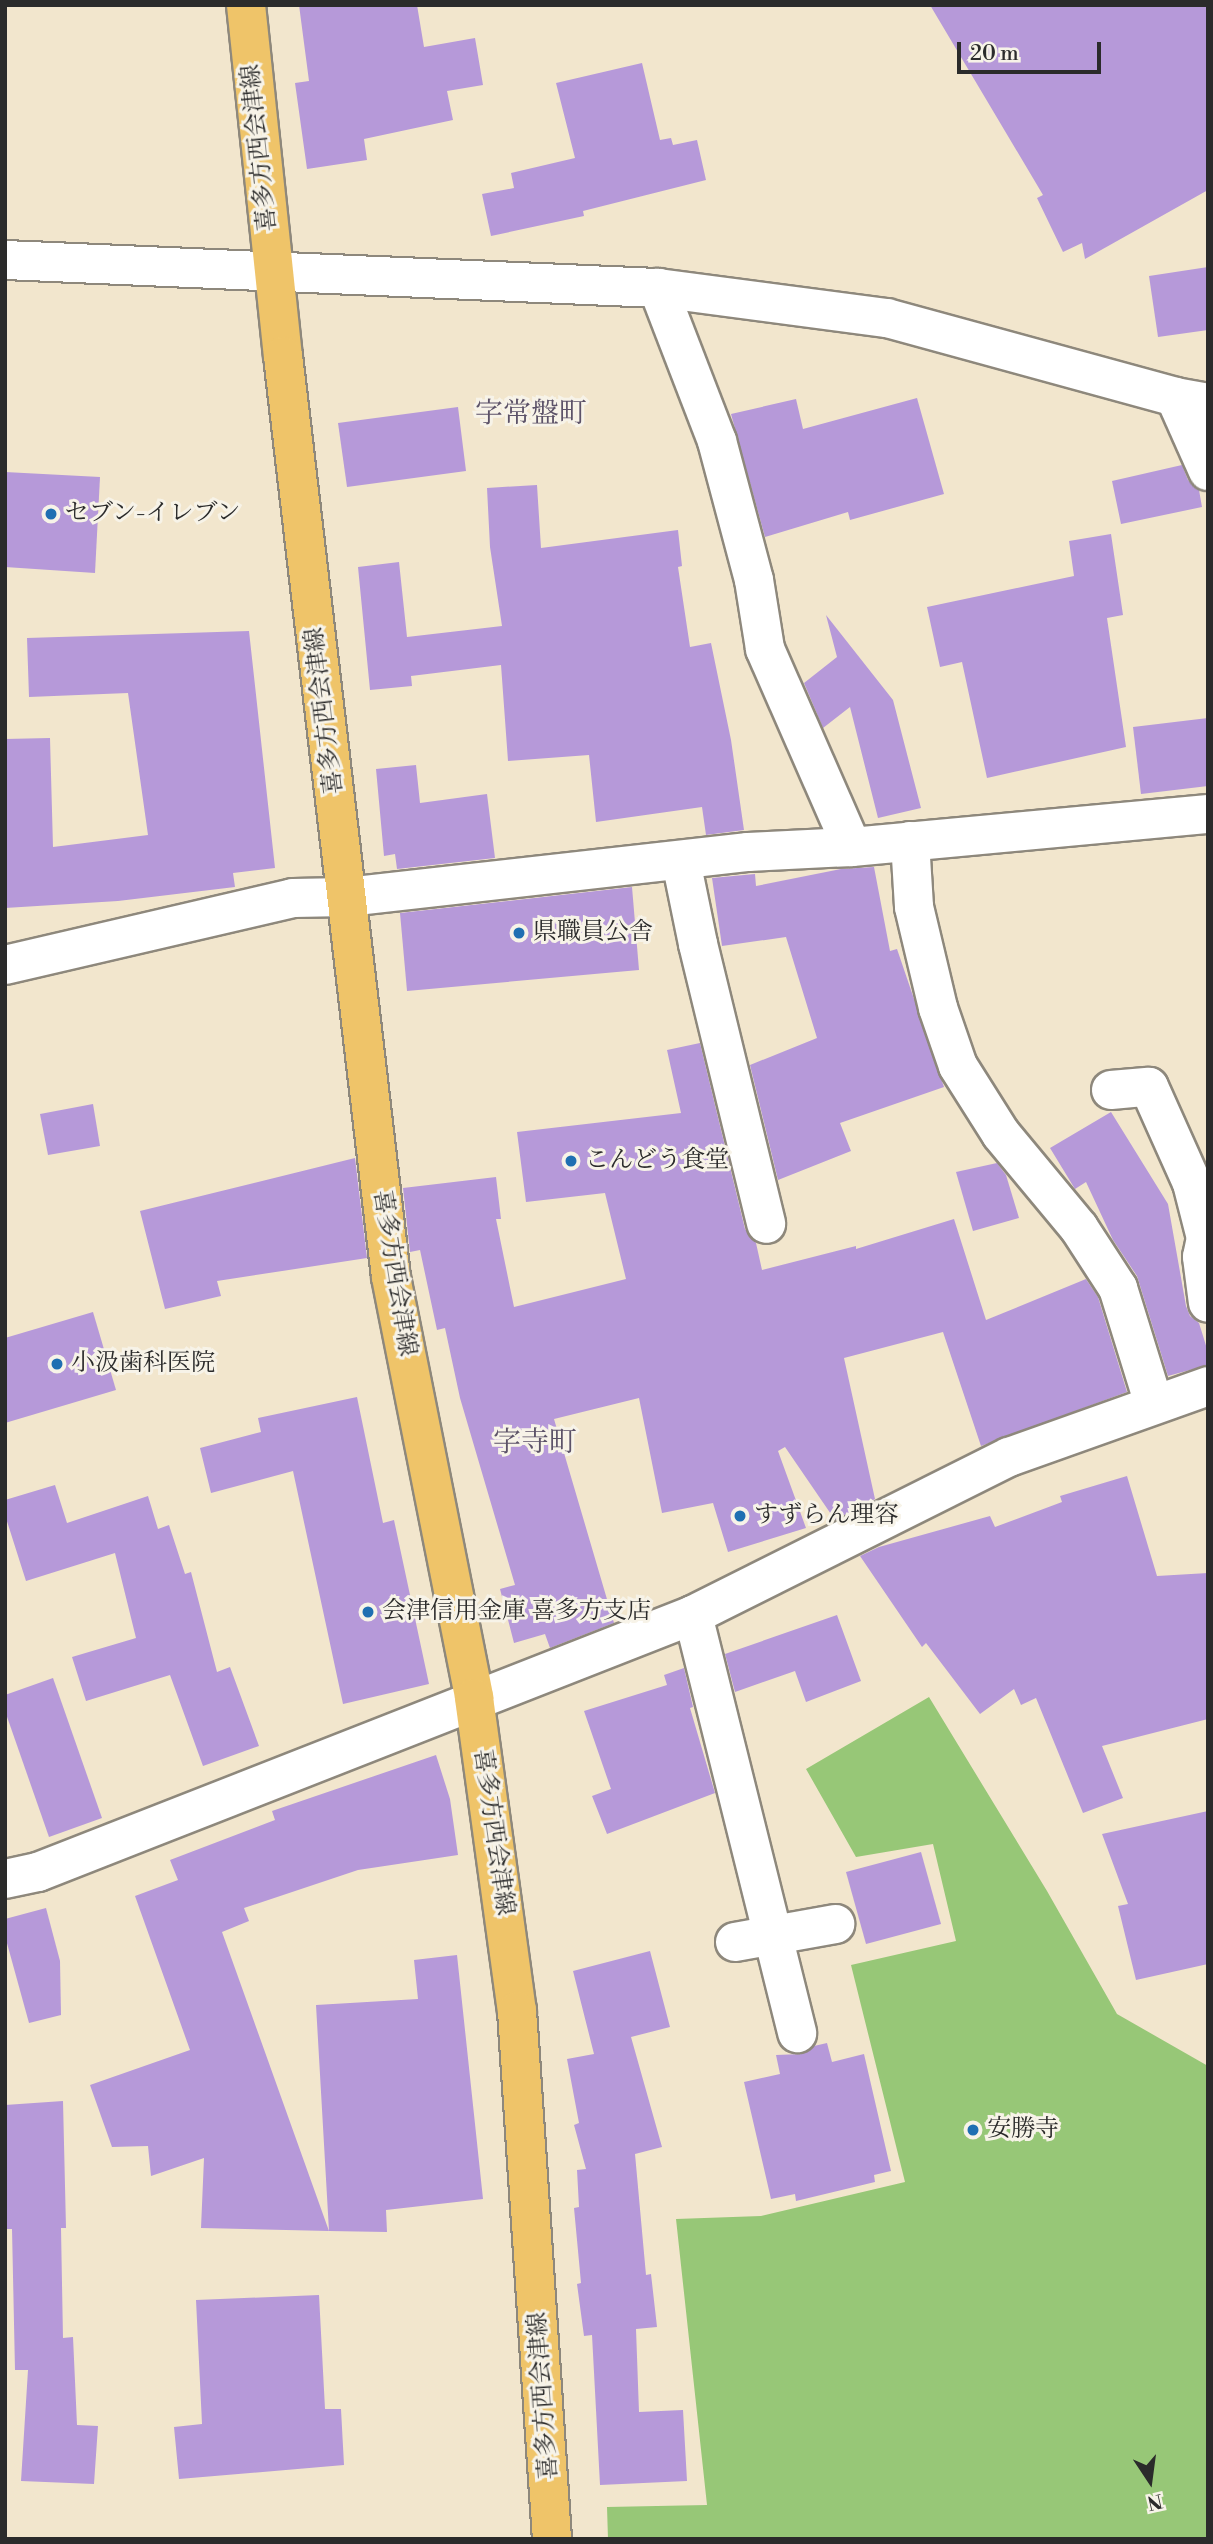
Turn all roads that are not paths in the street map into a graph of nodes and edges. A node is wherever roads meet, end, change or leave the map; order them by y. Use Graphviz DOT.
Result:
graph roads {
  1 [pos="246,5"];
  2 [pos="5,260"];
  3 [pos="273,274"];
  4 [pos="658,288"];
  5 [pos="1191,400"];
  6 [pos="1208,471"];
  7 [pos="1208,814"];
  8 [pos="909,841"];
  9 [pos="852,847"];
  10 [pos="681,861"];
  11 [pos="347,897"];
  12 [pos="5,965"];
  13 [pos="1111,1090"];
  14 [pos="766,1224"];
  15 [pos="1208,1303"];
  16 [pos="1208,1386"];
  17 [pos="1154,1404"];
  18 [pos="693,1615"];
  19 [pos="474,1699"];
  20 [pos="5,1880"];
  21 [pos="835,1924"];
  22 [pos="773,1935"];
  23 [pos="735,1942"];
  24 [pos="797,2033"];
  25 [pos="552,2539"];
  1 -- 3 [label="main road, 喜多方西会津線"];
  2 -- 3 [label="street"];
  3 -- 4 [label="street"];
  3 -- 11 [label="main road, 喜多方西会津線"];
  4 -- 5 [label="street"];
  4 -- 9 [label="street"];
  5 -- 6 [label="street"];
  7 -- 8 [label="street"];
  8 -- 9 [label="street"];
  8 -- 17 [label="street"];
  9 -- 10 [label="street"];
  10 -- 11 [label="street"];
  10 -- 14 [label="street"];
  11 -- 12 [label="street"];
  11 -- 19 [label="main road, 喜多方西会津線"];
  13 -- 15 [label="street"];
  16 -- 17 [label="street"];
  17 -- 18 [label="street"];
  18 -- 19 [label="street"];
  18 -- 22 [label="street"];
  19 -- 20 [label="street"];
  19 -- 25 [label="main road, 喜多方西会津線"];
  21 -- 22 [label="street"];
  22 -- 23 [label="street"];
  22 -- 24 [label="street"];
}
